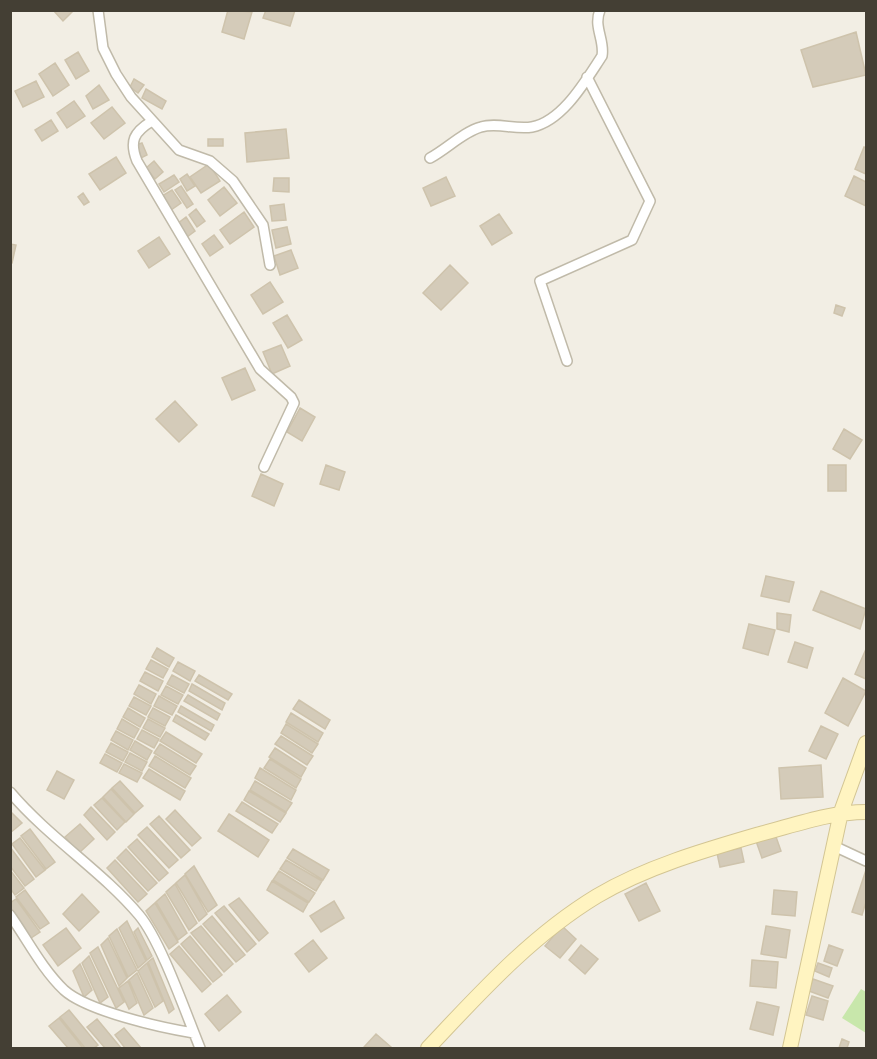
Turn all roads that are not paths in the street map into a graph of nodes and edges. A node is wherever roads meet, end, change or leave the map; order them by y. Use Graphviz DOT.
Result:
graph roads {
  1 [pos="98,10"];
  2 [pos="600,10"];
  3 [pos="587,77"];
  4 [pos="152,121"];
  5 [pos="430,158"];
  6 [pos="270,265"];
  7 [pos="567,361"];
  8 [pos="264,467"];
  9 [pos="867,743"];
  10 [pos="10,792"];
  11 [pos="841,812"];
  12 [pos="867,812"];
  13 [pos="836,846"];
  14 [pos="867,861"];
  15 [pos="10,915"];
  16 [pos="194,1033"];
  17 [pos="200,1048"];
  18 [pos="428,1048"];
  19 [pos="790,1048"];
  1 -- 4 [label="street"];
  2 -- 3 [label="street"];
  3 -- 5 [label="street"];
  3 -- 7 [label="street"];
  4 -- 6 [label="street"];
  4 -- 8 [label="street"];
  9 -- 11 [label="street"];
  10 -- 16 [label="street"];
  11 -- 12 [label="street"];
  11 -- 13 [label="street"];
  11 -- 18 [label="street"];
  13 -- 14 [label="street"];
  13 -- 19 [label="street"];
  15 -- 16 [label="street"];
  16 -- 17 [label="street"];
}
